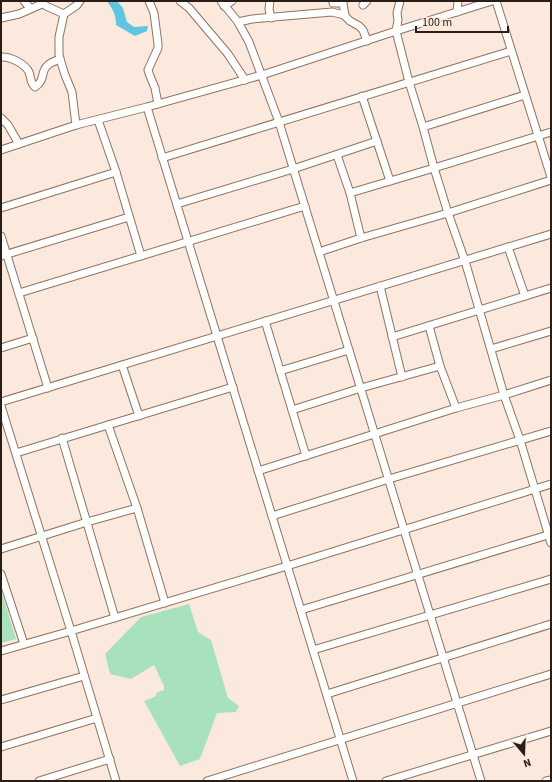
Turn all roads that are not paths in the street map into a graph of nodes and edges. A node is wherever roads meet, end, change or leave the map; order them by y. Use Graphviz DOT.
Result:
graph roads {
  1 [pos="24,1"];
  2 [pos="80,1"];
  3 [pos="149,1"];
  4 [pos="180,1"];
  5 [pos="232,1"];
  6 [pos="270,1"];
  7 [pos="400,1"];
  8 [pos="457,1"];
  9 [pos="492,1"];
  10 [pos="496,1"];
  11 [pos="41,2"];
  12 [pos="223,3"];
  13 [pos="333,3"];
  14 [pos="30,8"];
  15 [pos="457,12"];
  16 [pos="64,14"];
  17 [pos="345,16"];
  18 [pos="1,18"];
  19 [pos="271,18"];
  20 [pos="238,22"];
  21 [pos="396,31"];
  22 [pos="367,41"];
  23 [pos="511,51"];
  24 [pos="1,57"];
  25 [pos="60,59"];
  26 [pos="262,75"];
  27 [pos="245,80"];
  28 [pos="409,82"];
  29 [pos="525,95"];
  30 [pos="362,96"];
  31 [pos="158,104"];
  32 [pos="147,108"];
  33 [pos="1,118"];
  34 [pos="98,120"];
  35 [pos="279,122"];
  36 [pos="76,125"];
  37 [pos="423,127"];
  38 [pos="551,132"];
  39 [pos="538,136"];
  40 [pos="377,141"];
  41 [pos="19,144"];
  42 [pos="1,150"];
  43 [pos="336,155"];
  44 [pos="162,158"];
  45 [pos="434,168"];
  46 [pos="293,169"];
  47 [pos="116,172"];
  48 [pos="551,177"];
  49 [pos="551,180"];
  50 [pos="390,181"];
  51 [pos="350,193"];
  52 [pos="177,204"];
  53 [pos="305,206"];
  54 [pos="1,208"];
  55 [pos="448,213"];
  56 [pos="129,217"];
  57 [pos="551,234"];
  58 [pos="1,236"];
  59 [pos="361,238"];
  60 [pos="188,242"];
  61 [pos="508,247"];
  62 [pos="319,252"];
  63 [pos="4,255"];
  64 [pos="141,256"];
  65 [pos="465,260"];
  66 [pos="380,286"];
  67 [pos="551,288"];
  68 [pos="19,293"];
  69 [pos="525,296"];
  70 [pos="334,300"];
  71 [pos="479,310"];
  72 [pos="265,321"];
  73 [pos="429,326"];
  74 [pos="551,331"];
  75 [pos="217,336"];
  76 [pos="392,337"];
  77 [pos="33,338"];
  78 [pos="1,348"];
  79 [pos="491,349"];
  80 [pos="349,350"];
  81 [pos="122,365"];
  82 [pos="440,366"];
  83 [pos="280,372"];
  84 [pos="402,377"];
  85 [pos="551,380"];
  86 [pos="48,388"];
  87 [pos="233,388"];
  88 [pos="361,388"];
  89 [pos="504,395"];
  90 [pos="1,402"];
  91 [pos="1,406"];
  92 [pos="456,408"];
  93 [pos="292,410"];
  94 [pos="139,416"];
  95 [pos="108,425"];
  96 [pos="551,431"];
  97 [pos="375,434"];
  98 [pos="62,438"];
  99 [pos="520,440"];
  100 [pos="16,453"];
  101 [pos="306,456"];
  102 [pos="258,471"];
  103 [pos="389,480"];
  104 [pos="551,484"];
  105 [pos="535,489"];
  106 [pos="137,508"];
  107 [pos="272,516"];
  108 [pos="87,522"];
  109 [pos="404,530"];
  110 [pos="550,534"];
  111 [pos="42,536"];
  112 [pos="551,543"];
  113 [pos="1,549"];
  114 [pos="288,566"];
  115 [pos="1,574"];
  116 [pos="418,574"];
  117 [pos="551,579"];
  118 [pos="165,603"];
  119 [pos="301,610"];
  120 [pos="430,615"];
  121 [pos="115,618"];
  122 [pos="551,624"];
  123 [pos="71,631"];
  124 [pos="24,644"];
  125 [pos="313,650"];
  126 [pos="1,651"];
  127 [pos="443,657"];
  128 [pos="551,674"];
  129 [pos="84,676"];
  130 [pos="327,694"];
  131 [pos="1,700"];
  132 [pos="457,703"];
  133 [pos="97,718"];
  134 [pos="551,731"];
  135 [pos="341,740"];
  136 [pos="1,747"];
  137 [pos="473,754"];
  138 [pos="110,759"];
  139 [pos="231,773"];
  140 [pos="551,780"];
  141 [pos="39,781"];
  142 [pos="116,781"];
  143 [pos="207,781"];
  144 [pos="234,781"];
  145 [pos="353,781"];
  146 [pos="386,781"];
  147 [pos="481,781"];
  148 [pos="546,781"];
  1 -- 14 [label="street"];
  2 -- 16 [label="street"];
  3 -- 31 [label="street"];
  4 -- 27 [label="street"];
  5 -- 12 [label="street"];
  6 -- 19 [label="street"];
  7 -- 21 [label="street"];
  8 -- 15 [label="street"];
  9 -- 15 [label="street"];
  10 -- 23 [label="street"];
  11 -- 14 [label="street"];
  11 -- 16 [label="street"];
  12 -- 20 [label="street"];
  13 -- 17 [label="street"];
  14 -- 18 [label="street"];
  15 -- 21 [label="street"];
  16 -- 25 [label="street"];
  17 -- 19 [label="street"];
  17 -- 22 [label="street"];
  19 -- 20 [label="street"];
  20 -- 26 [label="street"];
  21 -- 22 [label="street"];
  21 -- 28 [label="street"];
  22 -- 26 [label="street"];
  23 -- 28 [label="street"];
  23 -- 29 [label="street"];
  24 -- 25 [label="street"];
  25 -- 36 [label="street"];
  26 -- 27 [label="street"];
  26 -- 35 [label="street"];
  27 -- 31 [label="street"];
  28 -- 30 [label="street"];
  28 -- 37 [label="street"];
  29 -- 37 [label="street"];
  29 -- 39 [label="street"];
  30 -- 35 [label="street"];
  30 -- 40 [label="street"];
  31 -- 32 [label="street"];
  32 -- 34 [label="street"];
  32 -- 44 [label="street"];
  33 -- 41 [label="street"];
  34 -- 36 [label="street"];
  34 -- 47 [label="street"];
  35 -- 44 [label="street"];
  35 -- 46 [label="street"];
  36 -- 41 [label="street"];
  37 -- 45 [label="street"];
  38 -- 39 [label="street"];
  39 -- 45 [label="street"];
  39 -- 48 [label="street"];
  40 -- 43 [label="street"];
  40 -- 50 [label="street"];
  41 -- 42 [label="street"];
  43 -- 46 [label="street"];
  43 -- 51 [label="street"];
  44 -- 52 [label="street"];
  45 -- 50 [label="street"];
  45 -- 55 [label="street"];
  46 -- 52 [label="street"];
  46 -- 53 [label="street"];
  47 -- 54 [label="street"];
  47 -- 56 [label="street"];
  49 -- 55 [label="street"];
  50 -- 51 [label="street"];
  51 -- 59 [label="street"];
  52 -- 60 [label="street"];
  53 -- 60 [label="street"];
  53 -- 62 [label="street"];
  55 -- 59 [label="street"];
  55 -- 65 [label="street"];
  56 -- 63 [label="street"];
  56 -- 64 [label="street"];
  57 -- 61 [label="street"];
  58 -- 63 [label="street"];
  59 -- 62 [label="street"];
  60 -- 64 [label="street"];
  60 -- 75 [label="street"];
  61 -- 65 [label="street"];
  61 -- 69 [label="street"];
  62 -- 70 [label="street"];
  63 -- 68 [label="street"];
  64 -- 68 [label="street"];
  65 -- 66 [label="street"];
  65 -- 71 [label="street"];
  66 -- 70 [label="street"];
  66 -- 76 [label="street"];
  67 -- 69 [label="street"];
  68 -- 77 [label="street"];
  69 -- 71 [label="street"];
  70 -- 72 [label="street"];
  70 -- 80 [label="street"];
  71 -- 73 [label="street"];
  71 -- 79 [label="street"];
  72 -- 75 [label="street"];
  72 -- 83 [label="street"];
  73 -- 76 [label="street"];
  73 -- 82 [label="street"];
  74 -- 79 [label="street"];
  75 -- 81 [label="street"];
  75 -- 87 [label="street"];
  76 -- 84 [label="street"];
  77 -- 78 [label="street"];
  77 -- 86 [label="street"];
  79 -- 89 [label="street"];
  80 -- 83 [label="street"];
  80 -- 88 [label="street"];
  81 -- 86 [label="street"];
  81 -- 94 [label="street"];
  82 -- 84 [label="street"];
  82 -- 92 [label="street"];
  83 -- 93 [label="street"];
  84 -- 88 [label="street"];
  85 -- 89 [label="street"];
  86 -- 90 [label="street"];
  87 -- 94 [label="street"];
  87 -- 102 [label="street"];
  88 -- 93 [label="street"];
  88 -- 97 [label="street"];
  89 -- 92 [label="street"];
  89 -- 99 [label="street"];
  91 -- 100 [label="street"];
  92 -- 97 [label="street"];
  93 -- 101 [label="street"];
  94 -- 95 [label="street"];
  95 -- 98 [label="street"];
  95 -- 106 [label="street"];
  96 -- 99 [label="street"];
  97 -- 101 [label="street"];
  97 -- 103 [label="street"];
  98 -- 100 [label="street"];
  98 -- 108 [label="street"];
  99 -- 103 [label="street"];
  99 -- 105 [label="street"];
  100 -- 111 [label="street"];
  101 -- 102 [label="street"];
  102 -- 107 [label="street"];
  103 -- 107 [label="street"];
  103 -- 109 [label="street"];
  104 -- 105 [label="street"];
  105 -- 109 [label="street"];
  105 -- 110 [label="street"];
  106 -- 108 [label="street"];
  106 -- 118 [label="street"];
  107 -- 114 [label="street"];
  108 -- 111 [label="street"];
  108 -- 121 [label="street"];
  109 -- 114 [label="street"];
  109 -- 116 [label="street"];
  110 -- 112 [label="street"];
  110 -- 116 [label="street"];
  111 -- 113 [label="street"];
  111 -- 123 [label="street"];
  114 -- 118 [label="street"];
  114 -- 119 [label="street"];
  115 -- 124 [label="street"];
  116 -- 119 [label="street"];
  116 -- 120 [label="street"];
  117 -- 120 [label="street"];
  118 -- 121 [label="street"];
  119 -- 125 [label="street"];
  120 -- 125 [label="street"];
  120 -- 127 [label="street"];
  121 -- 123 [label="street"];
  122 -- 127 [label="street"];
  123 -- 124 [label="street"];
  123 -- 129 [label="street"];
  124 -- 126 [label="street"];
  125 -- 130 [label="street"];
  127 -- 130 [label="street"];
  127 -- 132 [label="street"];
  128 -- 132 [label="street"];
  129 -- 131 [label="street"];
  129 -- 133 [label="street"];
  130 -- 135 [label="street"];
  132 -- 135 [label="street"];
  132 -- 137 [label="street"];
  133 -- 136 [label="street"];
  133 -- 138 [label="street"];
  134 -- 137 [label="street"];
  135 -- 139 [label="street"];
  135 -- 145 [label="street"];
  137 -- 146 [label="street"];
  137 -- 147 [label="street"];
  138 -- 141 [label="street"];
  138 -- 142 [label="street"];
  139 -- 143 [label="street"];
  139 -- 144 [label="street"];
  140 -- 148 [label="street"];
}
